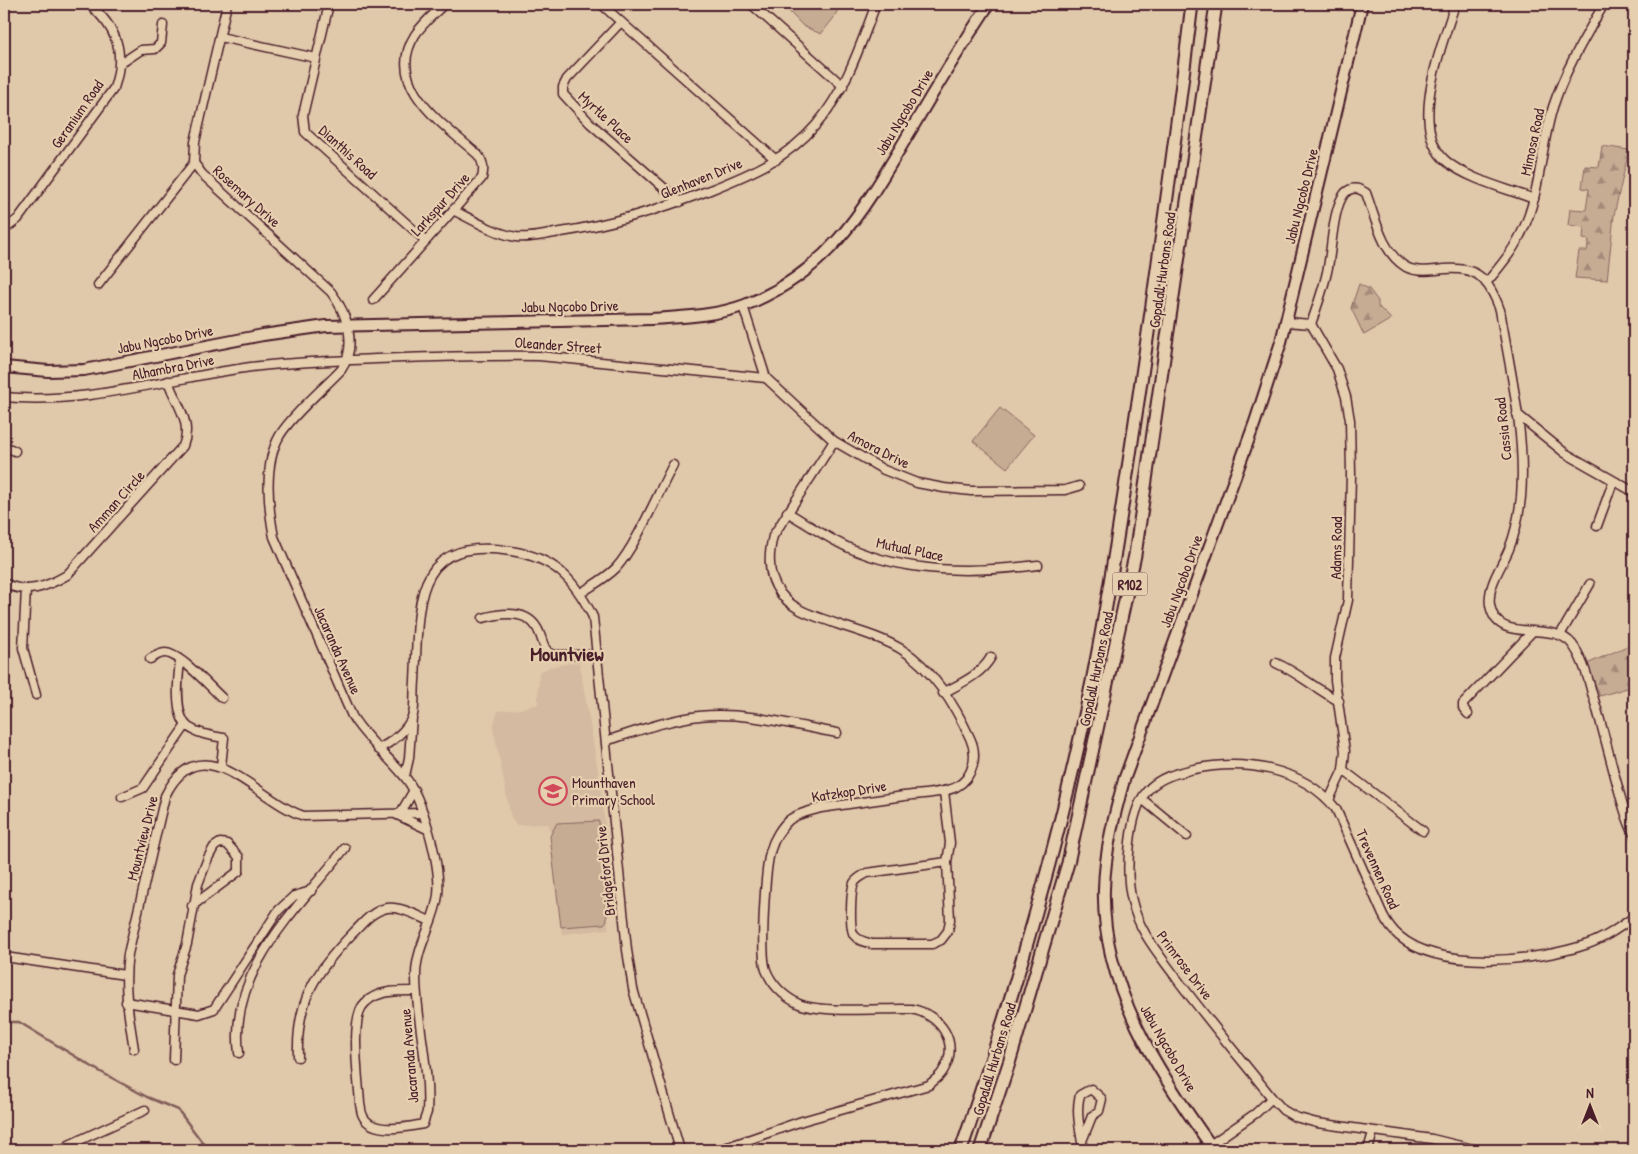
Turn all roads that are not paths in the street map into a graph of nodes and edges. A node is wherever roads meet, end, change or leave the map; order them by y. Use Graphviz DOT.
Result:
graph roads {
  1 [pos="89,4"];
  2 [pos="227,4"];
  3 [pos="329,4"];
  4 [pos="444,4"];
  5 [pos="601,4"];
  6 [pos="751,4"];
  7 [pos="876,4"];
  8 [pos="988,4"];
  9 [pos="1192,4"];
  10 [pos="1216,4"];
  11 [pos="1362,4"];
  12 [pos="1455,4"];
  13 [pos="1604,4"];
  14 [pos="621,22"];
  15 [pos="163,26"];
  16 [pos="220,37"];
  17 [pos="316,58"];
  18 [pos="120,64"];
  19 [pos="843,86"];
  20 [pos="776,160"];
  21 [pos="194,164"];
  22 [pos="1534,200"];
  23 [pos="680,202"];
  24 [pos="453,210"];
  25 [pos="4,230"];
  26 [pos="426,240"];
  27 [pos="1486,283"];
  28 [pos="98,285"];
  29 [pos="373,300"];
  30 [pos="743,306"];
  31 [pos="1286,322"];
  32 [pos="1311,324"];
  33 [pos="347,325"];
  34 [pos="348,360"];
  35 [pos="4,367"];
  36 [pos="766,378"];
  37 [pos="168,381"];
  38 [pos="4,396"];
  39 [pos="1517,414"];
  40 [pos="834,441"];
  41 [pos="4,446"];
  42 [pos="15,451"];
  43 [pos="673,465"];
  44 [pos="1613,482"];
  45 [pos="1079,486"];
  46 [pos="1634,492"];
  47 [pos="787,512"];
  48 [pos="1597,526"];
  49 [pos="1038,565"];
  50 [pos="4,583"];
  51 [pos="1590,584"];
  52 [pos="26,589"];
  53 [pos="581,593"];
  54 [pos="483,618"];
  55 [pos="1532,632"];
  56 [pos="1560,635"];
  57 [pos="597,655"];
  58 [pos="991,657"];
  59 [pos="150,659"];
  60 [pos="180,661"];
  61 [pos="1276,663"];
  62 [pos="944,693"];
  63 [pos="36,695"];
  64 [pos="222,698"];
  65 [pos="1339,701"];
  66 [pos="1468,714"];
  67 [pos="412,715"];
  68 [pos="186,725"];
  69 [pos="837,733"];
  70 [pos="606,741"];
  71 [pos="378,749"];
  72 [pos="221,766"];
  73 [pos="1343,770"];
  74 [pos="405,776"];
  75 [pos="414,790"];
  76 [pos="944,791"];
  77 [pos="122,797"];
  78 [pos="1142,799"];
  79 [pos="1329,800"];
  80 [pos="422,813"];
  81 [pos="397,814"];
  82 [pos="1133,827"];
  83 [pos="427,829"];
  84 [pos="1423,830"];
  85 [pos="1634,834"];
  86 [pos="1187,836"];
  87 [pos="346,848"];
  88 [pos="948,862"];
  89 [pos="311,891"];
  90 [pos="192,906"];
  91 [pos="1634,917"];
  92 [pos="430,921"];
  93 [pos="5,957"];
  94 [pos="125,975"];
  95 [pos="416,990"];
  96 [pos="126,1002"];
  97 [pos="177,1010"];
  98 [pos="134,1049"];
  99 [pos="240,1053"];
  100 [pos="298,1057"];
  101 [pos="174,1060"];
  102 [pos="1272,1098"];
  103 [pos="145,1110"];
  104 [pos="1373,1132"];
  105 [pos="1082,1141"];
  106 [pos="1212,1148"];
  107 [pos="63,1150"];
  108 [pos="680,1150"];
  109 [pos="719,1150"];
  110 [pos="961,1150"];
  111 [pos="980,1150"];
  112 [pos="1083,1150"];
  113 [pos="1199,1150"];
  114 [pos="1368,1150"];
  115 [pos="1477,1150"];
  1 -- 18 [label="street, Geranium Road"];
  2 -- 16 [label="street, Rosemary Drive"];
  3 -- 17 [label="street, Dianthis Road"];
  4 -- 24 [label="street, Larkspur Drive"];
  5 -- 14 [label="street"];
  6 -- 19 [label="street"];
  7 -- 19 [label="street, Glenhaven Drive"];
  8 -- 30 [label="main road, Jabu Ngcobo Drive"];
  9 -- 110 [label="main road, Gopalall Hurbans Road / R102"];
  10 -- 111 [label="main road, Gopalall Hurbans Road / R102"];
  11 -- 31 [label="main road, Jabu Ngcobo Drive"];
  12 -- 22 [label="street"];
  13 -- 22 [label="street, Mimosa Road"];
  14 -- 20 [label="street"];
  14 -- 23 [label="street, Myrtle Place"];
  15 -- 18 [label="street"];
  16 -- 17 [label="street"];
  16 -- 21 [label="street, Rosemary Drive"];
  17 -- 26 [label="street, Dianthis Road"];
  18 -- 25 [label="street, Geranium Road"];
  19 -- 20 [label="street, Glenhaven Drive"];
  20 -- 23 [label="street, Glenhaven Drive"];
  21 -- 28 [label="street"];
  21 -- 33 [label="street, Rosemary Drive"];
  22 -- 27 [label="street, Mimosa Road"];
  23 -- 24 [label="street, Glenhaven Drive"];
  24 -- 26 [label="street, Larkspur Drive"];
  26 -- 29 [label="street, Larkspur Drive"];
  27 -- 32 [label="street, Cassia Road"];
  27 -- 39 [label="street, Cassia Road"];
  30 -- 33 [label="main road, Jabu Ngcobo Drive"];
  30 -- 36 [label="street, Amora Drive"];
  31 -- 32 [label="street"];
  31 -- 106 [label="main road, Jabu Ngcobo Drive"];
  32 -- 65 [label="street, Adams Road"];
  33 -- 34 [label="street"];
  33 -- 35 [label="main road, Jabu Ngcobo Drive"];
  34 -- 36 [label="street, Oleander Street"];
  34 -- 37 [label="street, Alhambra Drive"];
  34 -- 71 [label="street, Jacaranda Avenue"];
  36 -- 40 [label="street, Amora Drive"];
  37 -- 38 [label="street, Alhambra Drive"];
  37 -- 52 [label="street, Amman Circle"];
  39 -- 44 [label="street"];
  39 -- 55 [label="street, Cassia Road"];
  40 -- 45 [label="street, Amora Drive"];
  40 -- 47 [label="street, Katzkop Drive"];
  41 -- 42 [label="street"];
  43 -- 53 [label="street"];
  44 -- 46 [label="street"];
  44 -- 48 [label="street"];
  47 -- 49 [label="street, Mutual Place"];
  47 -- 62 [label="street, Katzkop Drive"];
  50 -- 52 [label="street, Amman Circle"];
  51 -- 56 [label="street"];
  52 -- 63 [label="street"];
  53 -- 57 [label="street, Bridgeford Drive"];
  53 -- 67 [label="street, Bridgeford Drive"];
  54 -- 57 [label="street"];
  55 -- 56 [label="street, Cassia Road"];
  55 -- 66 [label="street"];
  56 -- 85 [label="street"];
  57 -- 70 [label="street, Bridgeford Drive"];
  58 -- 62 [label="street"];
  59 -- 60 [label="street"];
  60 -- 64 [label="street"];
  60 -- 68 [label="street"];
  61 -- 65 [label="street"];
  62 -- 76 [label="street, Katzkop Drive"];
  65 -- 73 [label="street, Adams Road"];
  67 -- 71 [label="street"];
  67 -- 74 [label="street, Bridgeford Drive"];
  68 -- 72 [label="street"];
  68 -- 77 [label="street"];
  69 -- 70 [label="street"];
  70 -- 108 [label="street, Bridgeford Drive"];
  71 -- 74 [label="street, Jacaranda Avenue"];
  72 -- 81 [label="street"];
  72 -- 94 [label="street, Mountview Drive"];
  73 -- 79 [label="street, Adams Road"];
  73 -- 84 [label="street"];
  74 -- 75 [label="street, Jacaranda Avenue"];
  75 -- 80 [label="street, Jacaranda Avenue"];
  75 -- 81 [label="street"];
  76 -- 88 [label="street"];
  76 -- 109 [label="street, Katzkop Drive"];
  78 -- 79 [label="street, Trevennen Road"];
  78 -- 82 [label="street, Trevennen Road"];
  78 -- 86 [label="street"];
  79 -- 91 [label="street, Trevennen Road"];
  80 -- 81 [label="street"];
  80 -- 83 [label="street, Jacaranda Avenue"];
  81 -- 83 [label="street"];
  82 -- 102 [label="street, Primrose Drive"];
  83 -- 92 [label="street, Jacaranda Avenue"];
  87 -- 89 [label="street"];
  88 -- 88 [label="street"];
  89 -- 97 [label="street"];
  89 -- 99 [label="street"];
  90 -- 90 [label="street"];
  90 -- 97 [label="street"];
  92 -- 95 [label="street, Jacaranda Avenue"];
  92 -- 100 [label="street"];
  93 -- 94 [label="street"];
  94 -- 96 [label="street, Mountview Drive"];
  95 -- 95 [label="street, Jacaranda Avenue"];
  96 -- 97 [label="street"];
  96 -- 98 [label="street, Mountview Drive"];
  97 -- 101 [label="street"];
  102 -- 104 [label="street, Primrose Drive"];
  102 -- 106 [label="street"];
  103 -- 107 [label="street"];
  104 -- 114 [label="street"];
  104 -- 115 [label="street, Primrose Drive"];
  105 -- 105 [label="street"];
  105 -- 112 [label="street"];
  106 -- 113 [label="street"];
}
